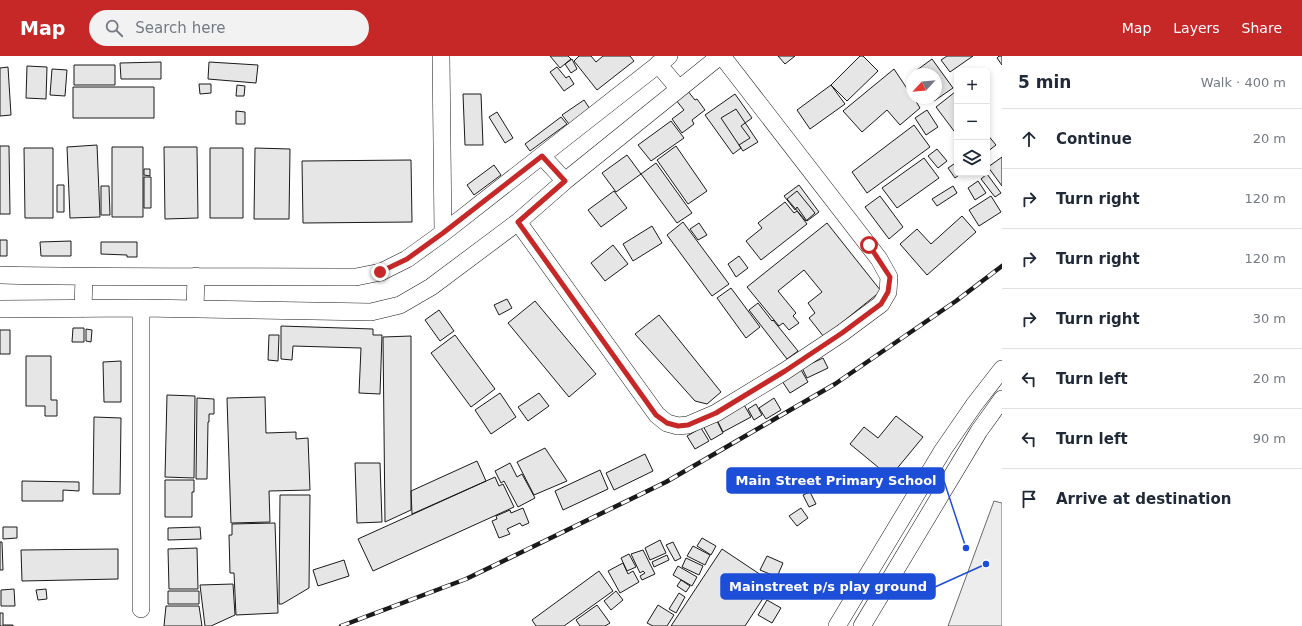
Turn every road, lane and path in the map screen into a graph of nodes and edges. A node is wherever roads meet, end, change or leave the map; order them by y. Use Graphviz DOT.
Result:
graph roads {
  1 [pos="440,56"];
  2 [pos="721,56"];
  3 [pos="663,60"];
  4 [pos="679,89"];
  5 [pos="542,156"];
  6 [pos="565,181"];
  7 [pos="518,222"];
  8 [pos="443,233"];
  9 [pos="0,275"];
  10 [pos="196,276"];
  11 [pos="84,277"];
  12 [pos="141,308"];
  13 [pos="0,309"];
  14 [pos="83,309"];
  15 [pos="195,309"];
  16 [pos="1002,369"];
  17 [pos="1002,399"];
  18 [pos="140,609"];
  19 [pos="837,626"];
  20 [pos="862,626"];
  1 -- 8 [label="street"];
  2 -- 4 [label="street"];
  2 -- 7 [label="street"];
  3 -- 4 [label="street"];
  3 -- 5 [label="street"];
  4 -- 6 [label="street"];
  5 -- 6 [label="street"];
  5 -- 8 [label="street"];
  6 -- 7 [label="street"];
  7 -- 15 [label="street"];
  8 -- 10 [label="street"];
  9 -- 11 [label="street"];
  10 -- 11 [label="street"];
  10 -- 15 [label="street"];
  11 -- 14 [label="street"];
  12 -- 14 [label="street"];
  12 -- 15 [label="street"];
  12 -- 18 [label="street"];
  13 -- 14 [label="street"];
  16 -- 19 [label="street"];
  17 -- 20 [label="street"];
}
